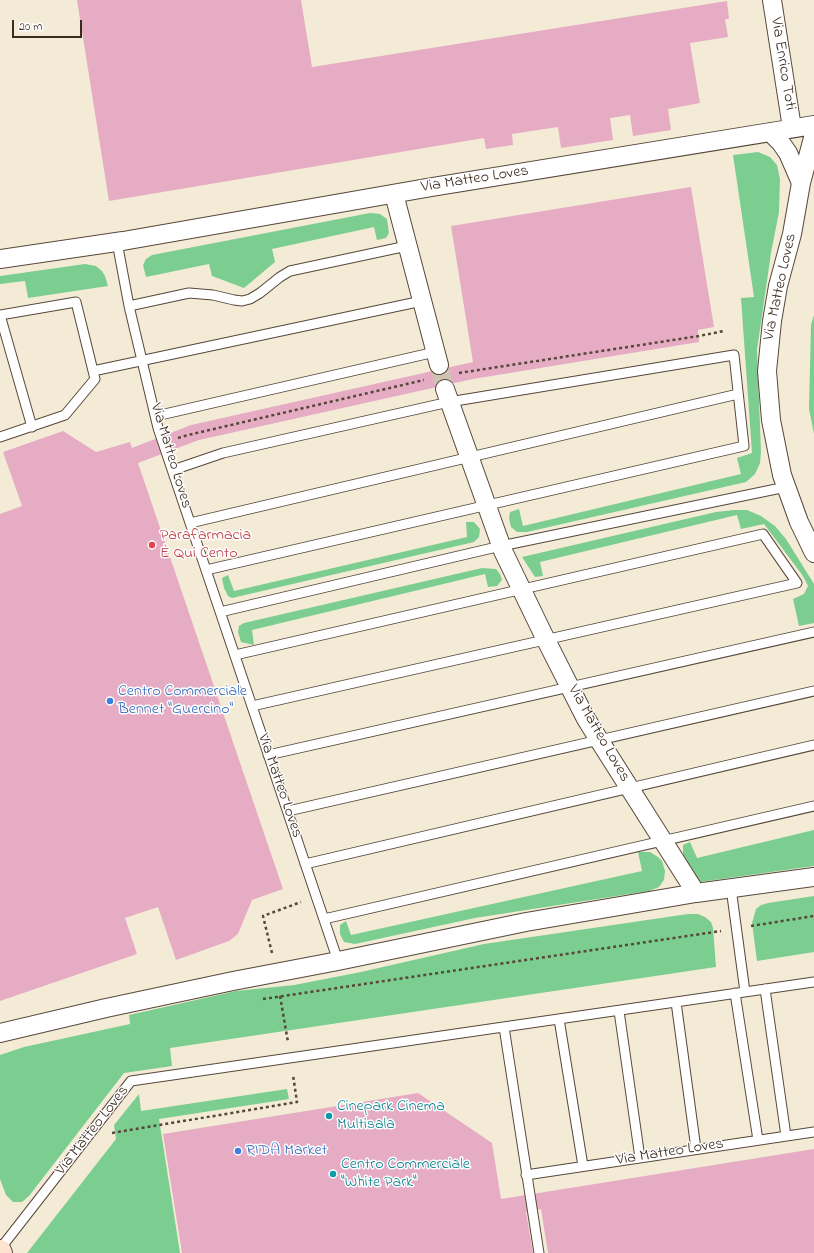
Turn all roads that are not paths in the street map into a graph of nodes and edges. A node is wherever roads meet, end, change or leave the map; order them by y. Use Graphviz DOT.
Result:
graph roads {
  1 [pos="772,0"];
  2 [pos="814,125"];
  3 [pos="792,128"];
  4 [pos="770,132"];
  5 [pos="814,134"];
  6 [pos="801,183"];
  7 [pos="394,194"];
  8 [pos="117,242"];
  9 [pos="407,246"];
  10 [pos="0,259"];
  11 [pos="422,301"];
  12 [pos="130,306"];
  13 [pos="0,315"];
  14 [pos="437,358"];
  15 [pos="142,360"];
  16 [pos="93,371"];
  17 [pos="738,394"];
  18 [pos="447,396"];
  19 [pos="156,416"];
  20 [pos="32,427"];
  21 [pos="0,437"];
  22 [pos="469,457"];
  23 [pos="173,470"];
  24 [pos="786,487"];
  25 [pos="486,505"];
  26 [pos="190,522"];
  27 [pos="501,546"];
  28 [pos="814,553"];
  29 [pos="206,570"];
  30 [pos="521,589"];
  31 [pos="220,612"];
  32 [pos="814,632"];
  33 [pos="546,640"];
  34 [pos="235,655"];
  35 [pos="570,687"];
  36 [pos="814,691"];
  37 [pos="252,706"];
  38 [pos="599,740"];
  39 [pos="814,745"];
  40 [pos="268,755"];
  41 [pos="629,788"];
  42 [pos="814,806"];
  43 [pos="288,811"];
  44 [pos="663,841"];
  45 [pos="305,864"];
  46 [pos="814,877"];
  47 [pos="730,888"];
  48 [pos="696,893"];
  49 [pos="324,919"];
  50 [pos="338,961"];
  51 [pos="814,982"];
  52 [pos="765,989"];
  53 [pos="746,992"];
  54 [pos="735,993"];
  55 [pos="676,1002"];
  56 [pos="619,1011"];
  57 [pos="559,1019"];
  58 [pos="504,1027"];
  59 [pos="0,1033"];
  60 [pos="814,1132"];
  61 [pos="786,1136"];
  62 [pos="758,1140"];
  63 [pos="696,1149"];
  64 [pos="640,1158"];
  65 [pos="583,1166"];
  66 [pos="526,1175"];
  67 [pos="0,1251"];
  68 [pos="539,1253"];
  1 -- 3 [label="street, Via Enrico Toti"];
  2 -- 3 [label="street, Via Matteo Loves"];
  3 -- 4 [label="street, Via Matteo Loves"];
  4 -- 6 [label="street"];
  4 -- 7 [label="street, Via Matteo Loves"];
  5 -- 6 [label="street, Via Matteo Loves"];
  6 -- 24 [label="street, Via Matteo Loves"];
  7 -- 8 [label="street, Via Matteo Loves"];
  7 -- 9 [label="street"];
  8 -- 10 [label="street, Via Matteo Loves"];
  8 -- 12 [label="lane, Via Matteo Loves"];
  9 -- 11 [label="street"];
  9 -- 12 [label="lane"];
  11 -- 14 [label="street"];
  11 -- 15 [label="lane"];
  12 -- 15 [label="lane, Via Matteo Loves"];
  13 -- 16 [label="lane"];
  13 -- 20 [label="lane"];
  14 -- 19 [label="lane"];
  15 -- 16 [label="lane"];
  15 -- 19 [label="lane, Via Matteo Loves"];
  16 -- 20 [label="lane"];
  17 -- 18 [label="lane"];
  17 -- 22 [label="lane"];
  17 -- 25 [label="lane"];
  18 -- 22 [label="street, Via Matteo Loves"];
  18 -- 23 [label="lane"];
  19 -- 23 [label="lane, Via Matteo Loves"];
  20 -- 21 [label="lane"];
  22 -- 25 [label="street, Via Matteo Loves"];
  22 -- 26 [label="lane"];
  23 -- 26 [label="lane, Via Matteo Loves"];
  24 -- 27 [label="lane"];
  24 -- 28 [label="street, Via Matteo Loves"];
  25 -- 27 [label="street, Via Matteo Loves"];
  25 -- 29 [label="lane"];
  26 -- 29 [label="lane, Via Matteo Loves"];
  27 -- 30 [label="street, Via Matteo Loves"];
  27 -- 31 [label="lane"];
  29 -- 31 [label="lane, Via Matteo Loves"];
  30 -- 33 [label="street, Via Matteo Loves"];
  30 -- 33 [label="lane"];
  30 -- 34 [label="lane"];
  31 -- 34 [label="lane, Via Matteo Loves"];
  32 -- 35 [label="lane"];
  33 -- 35 [label="street, Via Matteo Loves"];
  33 -- 37 [label="lane"];
  34 -- 37 [label="lane, Via Matteo Loves"];
  35 -- 38 [label="street, Via Matteo Loves"];
  35 -- 40 [label="lane"];
  36 -- 38 [label="lane"];
  37 -- 40 [label="lane, Via Matteo Loves"];
  38 -- 41 [label="street, Via Matteo Loves"];
  38 -- 43 [label="lane"];
  39 -- 41 [label="lane"];
  40 -- 43 [label="lane, Via Matteo Loves"];
  41 -- 44 [label="street, Via Matteo Loves"];
  41 -- 45 [label="lane"];
  42 -- 44 [label="lane"];
  43 -- 45 [label="lane, Via Matteo Loves"];
  44 -- 48 [label="street, Via Matteo Loves"];
  44 -- 49 [label="lane"];
  45 -- 49 [label="lane, Via Matteo Loves"];
  46 -- 47 [label="street"];
  47 -- 48 [label="street"];
  47 -- 53 [label="lane"];
  48 -- 50 [label="street"];
  49 -- 50 [label="lane, Via Matteo Loves"];
  50 -- 59 [label="street"];
  51 -- 52 [label="lane, Via Matteo Loves"];
  52 -- 53 [label="lane, Via Matteo Loves"];
  52 -- 61 [label="lane"];
  53 -- 54 [label="lane, Via Matteo Loves"];
  54 -- 55 [label="lane, Via Matteo Loves"];
  54 -- 62 [label="lane"];
  55 -- 56 [label="lane, Via Matteo Loves"];
  55 -- 63 [label="lane"];
  56 -- 57 [label="lane, Via Matteo Loves"];
  56 -- 64 [label="lane"];
  57 -- 58 [label="lane, Via Matteo Loves"];
  57 -- 65 [label="lane"];
  58 -- 66 [label="lane"];
  58 -- 67 [label="lane, Via Matteo Loves"];
  60 -- 61 [label="lane, Via Matteo Loves"];
  61 -- 62 [label="lane, Via Matteo Loves"];
  62 -- 63 [label="lane, Via Matteo Loves"];
  63 -- 64 [label="lane, Via Matteo Loves"];
  64 -- 65 [label="lane, Via Matteo Loves"];
  65 -- 66 [label="lane, Via Matteo Loves"];
  66 -- 68 [label="lane"];
}
